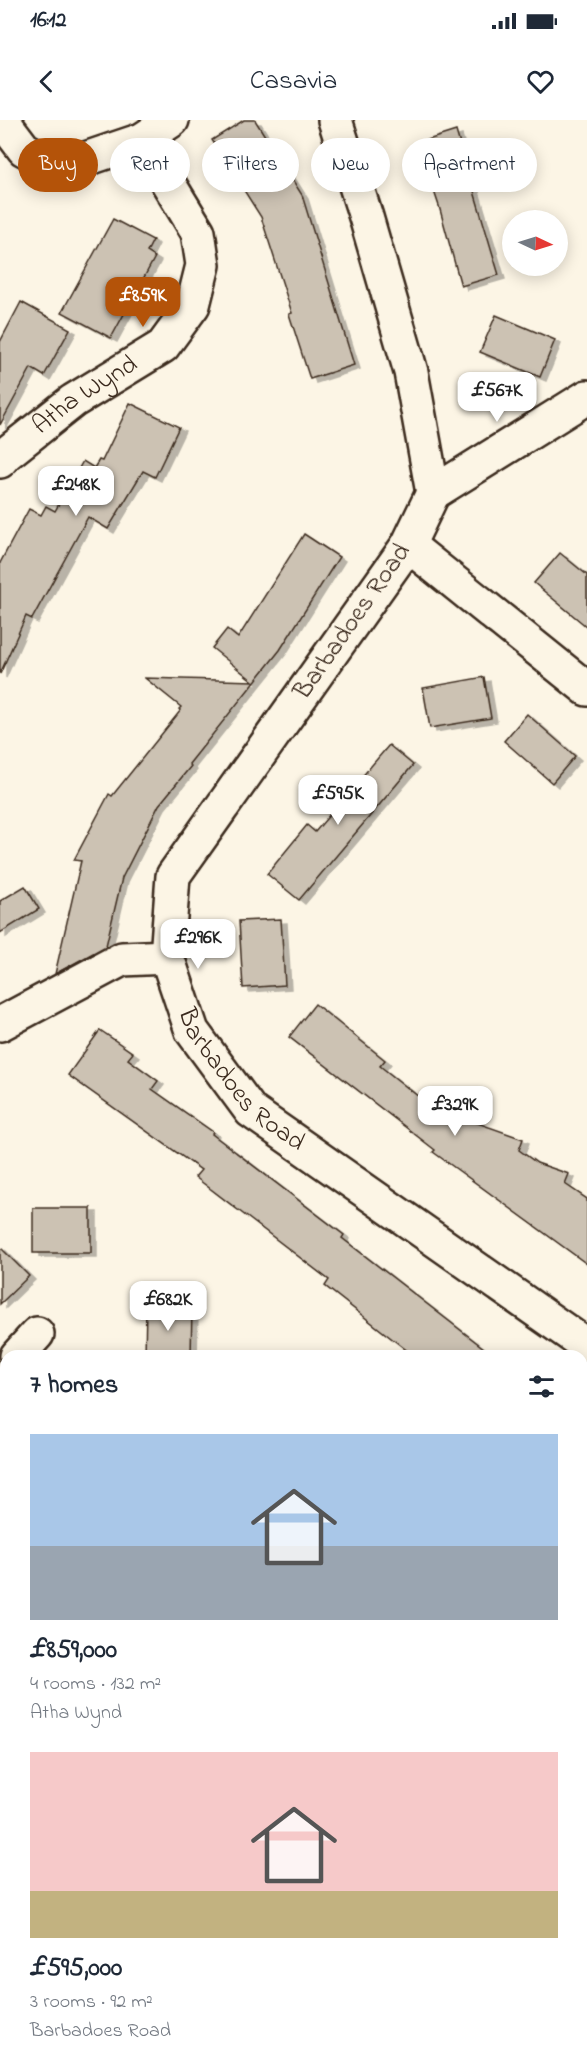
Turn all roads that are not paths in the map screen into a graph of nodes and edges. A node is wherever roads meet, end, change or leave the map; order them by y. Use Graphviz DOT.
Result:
graph roads {
  1 [pos="2,120"];
  2 [pos="172,120"];
  3 [pos="334,120"];
  4 [pos="145,138"];
  5 [pos="110,151"];
  6 [pos="174,192"];
  7 [pos="587,398"];
  8 [pos="0,461"];
  9 [pos="433,493"];
  10 [pos="408,545"];
  11 [pos="587,689"];
  12 [pos="167,957"];
  13 [pos="0,1024"];
  14 [pos="587,1346"];
  1 -- 5 [label="street"];
  2 -- 4 [label="street"];
  3 -- 9 [label="street"];
  6 -- 8 [label="street, Atha Wynd"];
  7 -- 9 [label="street"];
  9 -- 10 [label="street, Barbadoes Road"];
  10 -- 11 [label="street"];
  10 -- 12 [label="street, Barbadoes Road"];
  12 -- 13 [label="street"];
  12 -- 14 [label="street, Barbadoes Road"];
}
